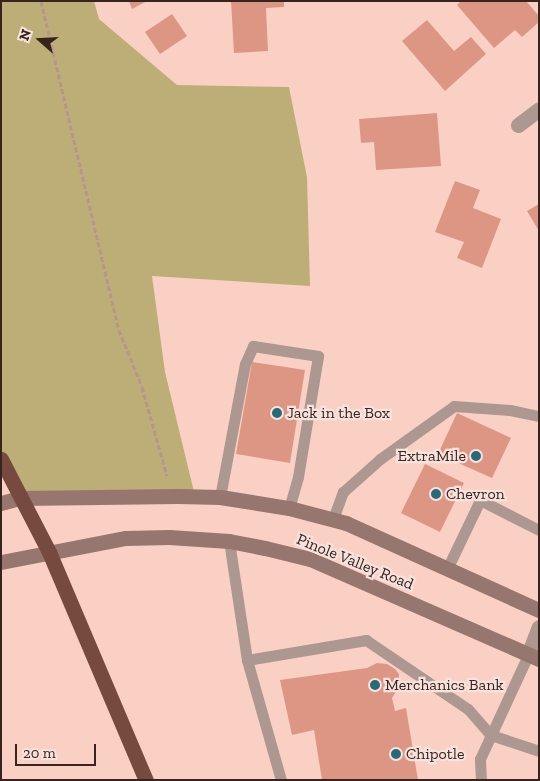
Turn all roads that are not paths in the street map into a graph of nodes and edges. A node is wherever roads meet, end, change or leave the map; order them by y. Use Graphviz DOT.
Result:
graph roads {
  1 [pos="539,109"];
  2 [pos="518,125"];
  3 [pos="539,416"];
  4 [pos="1,459"];
  5 [pos="220,497"];
  6 [pos="20,498"];
  7 [pos="1,503"];
  8 [pos="289,508"];
  9 [pos="333,519"];
  10 [pos="539,530"];
  11 [pos="229,541"];
  12 [pos="48,552"];
  13 [pos="1,562"];
  14 [pos="447,568"];
  15 [pos="539,610"];
  16 [pos="539,627"];
  17 [pos="534,657"];
  18 [pos="247,660"];
  19 [pos="491,735"];
  20 [pos="539,752"];
  21 [pos="146,780"];
  22 [pos="281,780"];
  23 [pos="481,780"];
  1 -- 2 [label="street"];
  3 -- 9 [label="lane"];
  4 -- 6 [label="highway"];
  5 -- 6 [label="main road, Pinole Valley Road"];
  5 -- 8 [label="main road, Pinole Valley Road"];
  5 -- 8 [label="lane"];
  6 -- 7 [label="main road, Pinole Valley Road"];
  6 -- 12 [label="highway"];
  8 -- 9 [label="main road, Pinole Valley Road"];
  9 -- 14 [label="main road, Pinole Valley Road"];
  10 -- 14 [label="lane"];
  11 -- 12 [label="main road, Pinole Valley Road"];
  11 -- 17 [label="main road, Pinole Valley Road"];
  11 -- 18 [label="lane"];
  12 -- 13 [label="main road, Pinole Valley Road"];
  12 -- 21 [label="highway"];
  14 -- 15 [label="main road, Pinole Valley Road"];
  16 -- 17 [label="street"];
  17 -- 19 [label="lane"];
  18 -- 19 [label="lane"];
  18 -- 22 [label="lane"];
  19 -- 20 [label="lane"];
  19 -- 23 [label="lane"];
}
